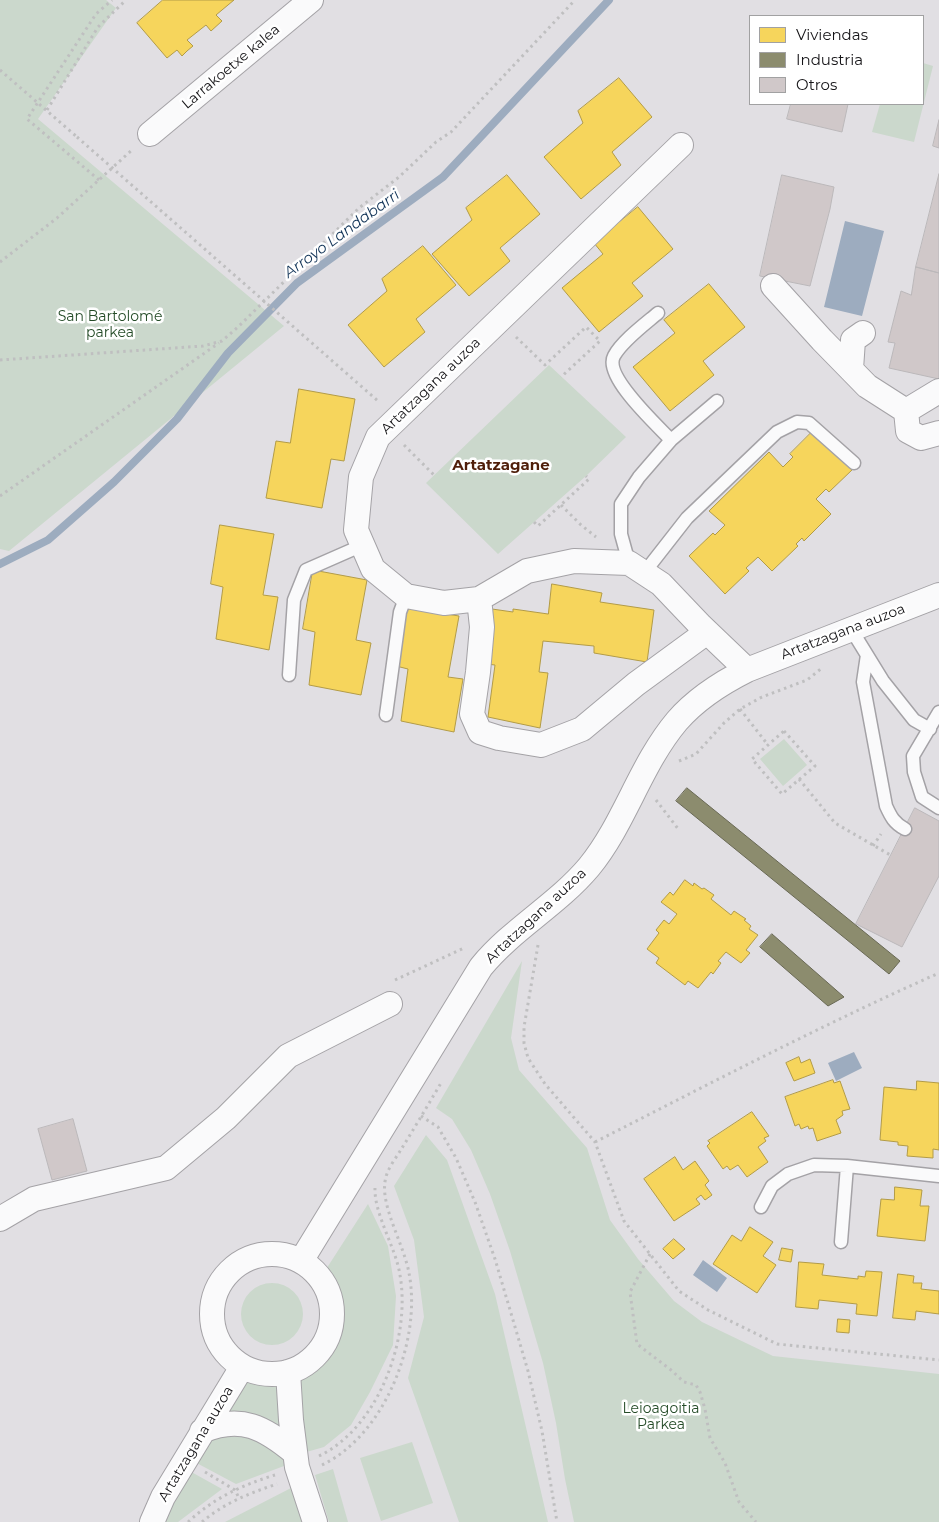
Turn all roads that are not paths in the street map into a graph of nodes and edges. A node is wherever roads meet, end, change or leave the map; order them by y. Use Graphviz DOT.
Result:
graph roads {
  1 [pos="311,0"];
  2 [pos="150,134"];
  3 [pos="681,145"];
  4 [pos="773,286"];
  5 [pos="658,313"];
  6 [pos="862,333"];
  7 [pos="851,369"];
  8 [pos="939,391"];
  9 [pos="717,401"];
  10 [pos="906,411"];
  11 [pos="939,432"];
  12 [pos="671,440"];
  13 [pos="854,463"];
  14 [pos="363,545"];
  15 [pos="637,568"];
  16 [pos="939,595"];
  17 [pos="406,596"];
  18 [pos="479,599"];
  19 [pos="850,629"];
  20 [pos="707,632"];
  21 [pos="867,655"];
  22 [pos="747,670"];
  23 [pos="289,675"];
  24 [pos="939,712"];
  25 [pos="386,716"];
  26 [pos="930,729"];
  27 [pos="939,808"];
  28 [pos="905,829"];
  29 [pos="390,1004"];
  30 [pos="847,1166"];
  31 [pos="939,1176"];
  32 [pos="760,1207"];
  33 [pos="0,1220"];
  34 [pos="841,1242"];
  35 [pos="301,1261"];
  36 [pos="242,1367"];
  37 [pos="288,1372"];
  38 [pos="202,1431"];
  39 [pos="298,1465"];
  40 [pos="152,1522"];
  41 [pos="315,1522"];
  1 -- 2 [label="street, Larrakoetxe kalea"];
  3 -- 14 [label="street, Artatzagana auzoa"];
  4 -- 7 [label="street"];
  5 -- 12 [label="lane"];
  6 -- 7 [label="street"];
  7 -- 10 [label="street"];
  8 -- 10 [label="street"];
  9 -- 12 [label="lane"];
  10 -- 11 [label="street"];
  12 -- 15 [label="lane"];
  13 -- 15 [label="lane"];
  14 -- 17 [label="street, Artatzagana auzoa"];
  14 -- 23 [label="lane"];
  15 -- 18 [label="street, Artatzagana auzoa"];
  15 -- 20 [label="street"];
  16 -- 19 [label="street, Artatzagana auzoa"];
  17 -- 18 [label="street, Artatzagana auzoa"];
  17 -- 25 [label="lane"];
  18 -- 20 [label="street"];
  19 -- 21 [label="lane"];
  19 -- 22 [label="street, Artatzagana auzoa"];
  20 -- 22 [label="street"];
  21 -- 26 [label="lane"];
  21 -- 28 [label="lane"];
  22 -- 35 [label="street, Artatzagana auzoa"];
  24 -- 26 [label="lane"];
  26 -- 27 [label="lane"];
  29 -- 33 [label="street"];
  30 -- 31 [label="lane"];
  30 -- 32 [label="lane"];
  30 -- 34 [label="lane"];
  35 -- 36 [label="street"];
  35 -- 37 [label="street"];
  36 -- 37 [label="street"];
  36 -- 38 [label="street, Artatzagana auzoa"];
  37 -- 39 [label="street"];
  38 -- 39 [label="street"];
  38 -- 40 [label="street, Artatzagana auzoa"];
  39 -- 41 [label="street"];
}
